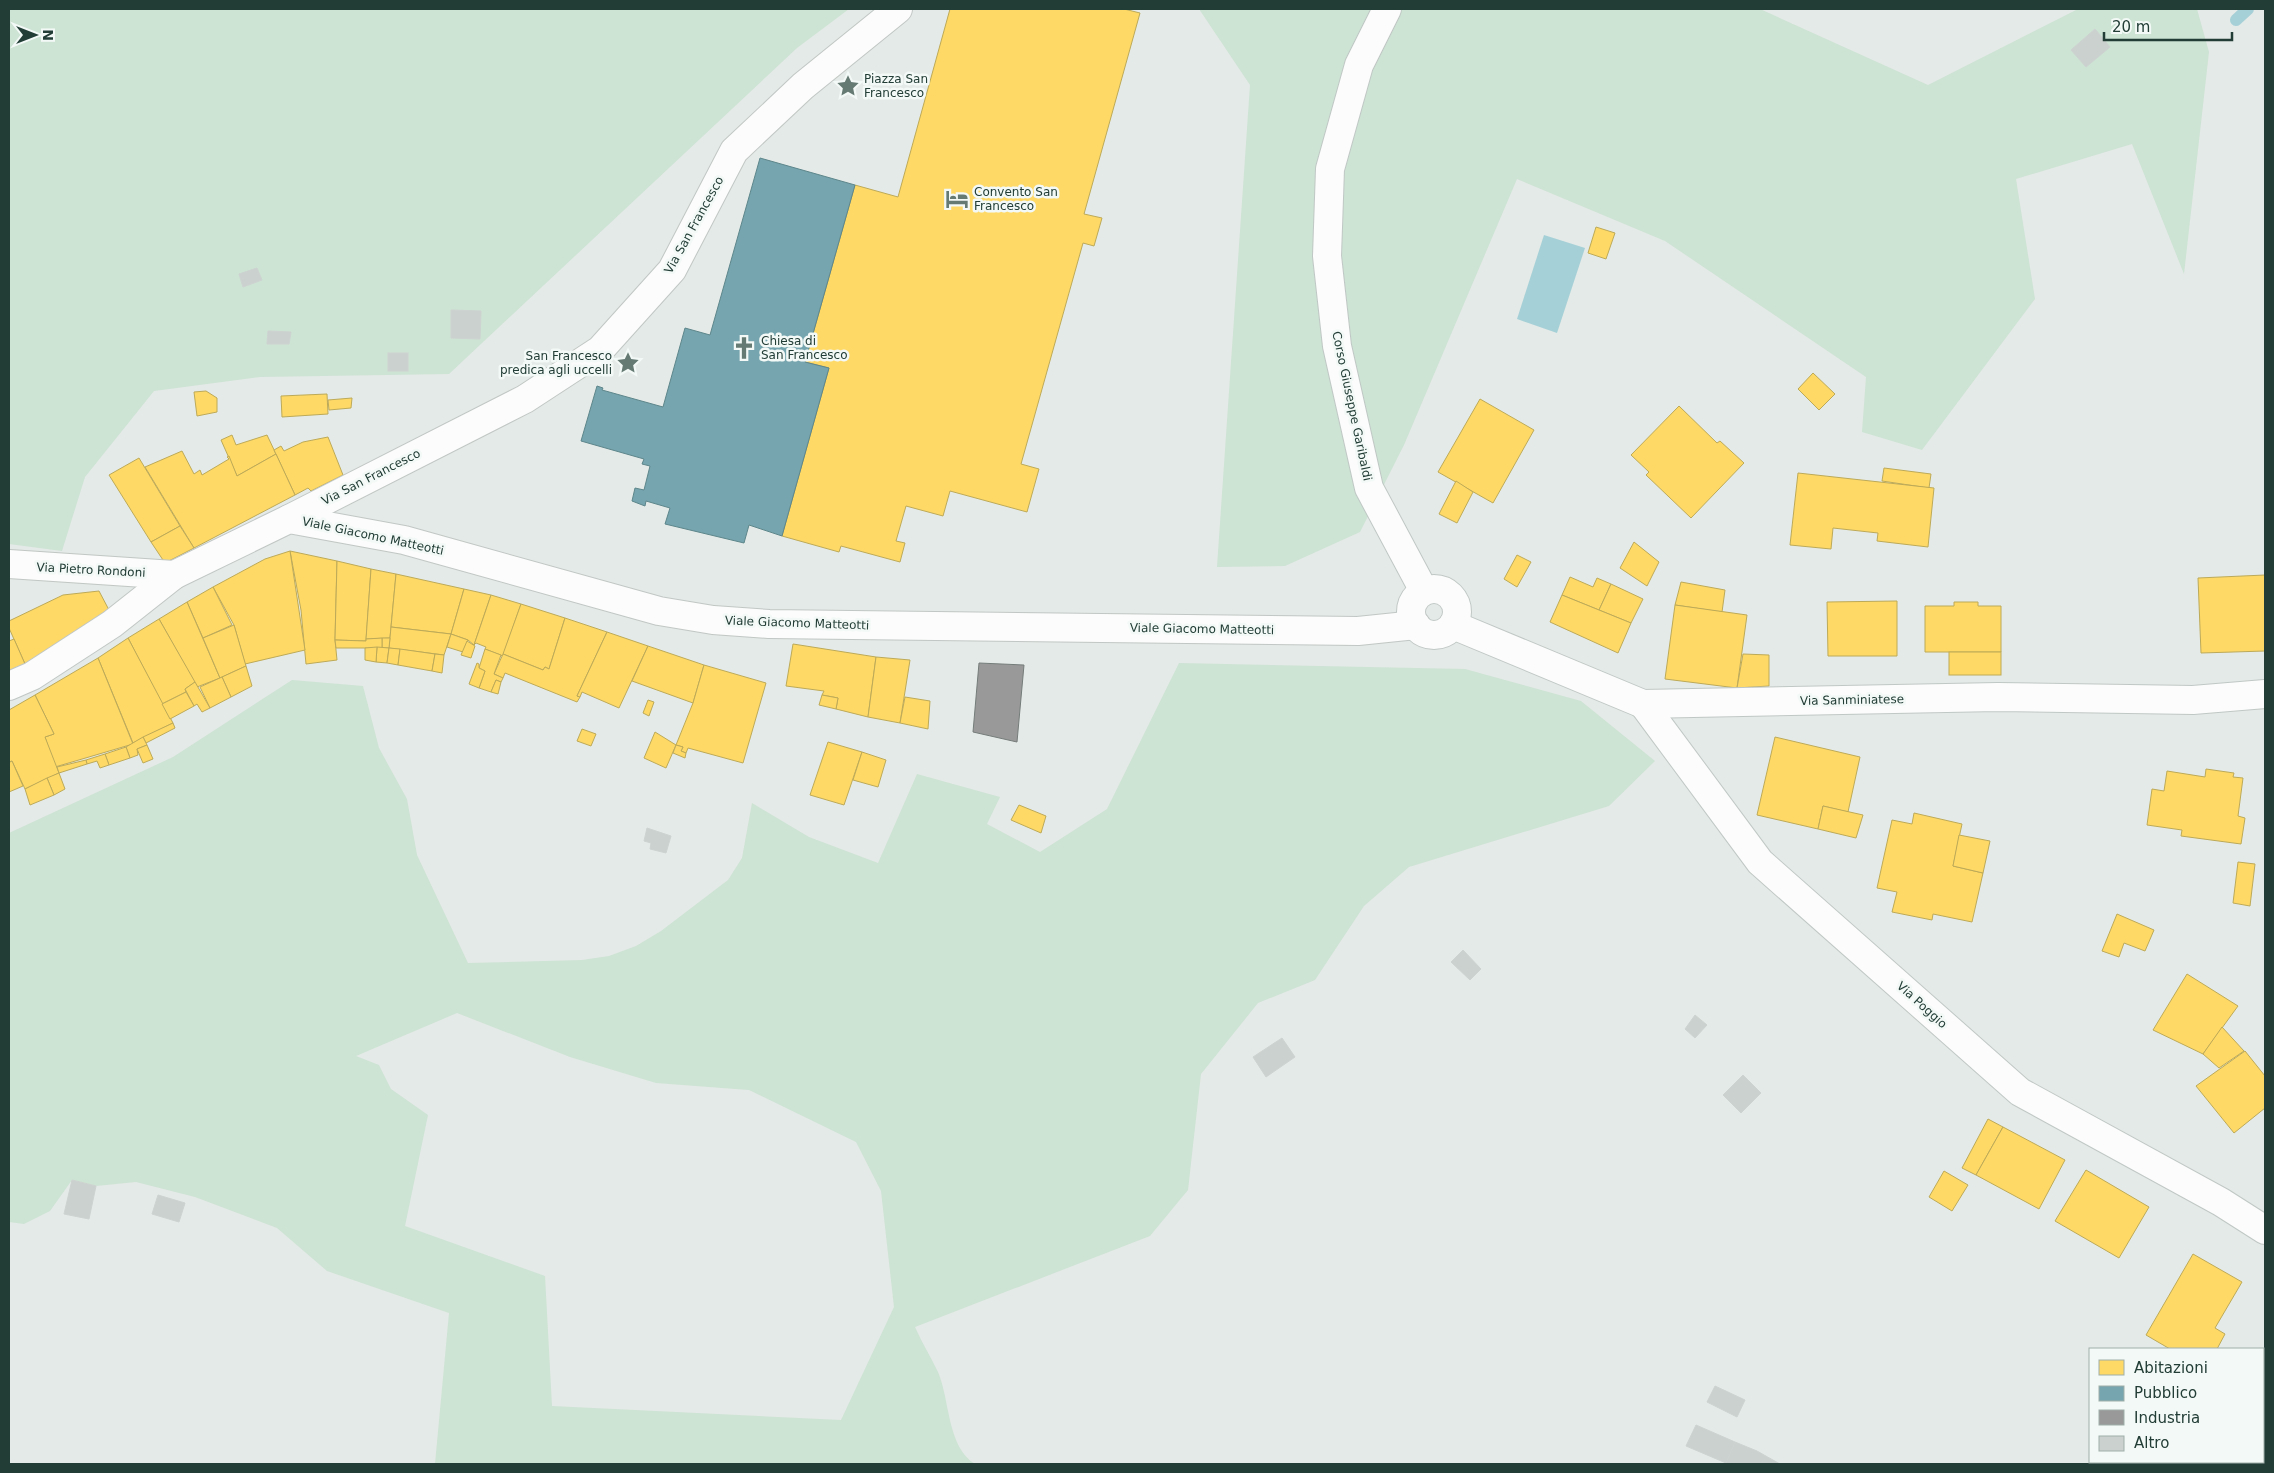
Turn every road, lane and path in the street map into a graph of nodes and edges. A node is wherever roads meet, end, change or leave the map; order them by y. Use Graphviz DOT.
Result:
graph roads {
  1 [pos="898,9"];
  2 [pos="1387,9"];
  3 [pos="289,518"];
  4 [pos="9,564"];
  5 [pos="174,575"];
  6 [pos="1424,591"];
  7 [pos="1416,625"];
  8 [pos="1453,625"];
  9 [pos="9,686"];
  10 [pos="2265,694"];
  11 [pos="1643,704"];
  12 [pos="2265,1230"];
  1 -- 3 [label="street, Via San Francesco"];
  2 -- 6 [label="street, Corso Giuseppe Garibaldi"];
  3 -- 5 [label="street, Viale Giacomo Matteotti"];
  3 -- 7 [label="street, Viale Giacomo Matteotti"];
  4 -- 5 [label="street, Via Pietro Rondoni"];
  5 -- 9 [label="street, Viale Giacomo Matteotti"];
  6 -- 7 [label="street"];
  6 -- 8 [label="street"];
  7 -- 8 [label="street"];
  8 -- 11 [label="street, Via Sanminiatese"];
  10 -- 11 [label="street, Via Sanminiatese"];
  11 -- 12 [label="street, Via Poggio"];
}
